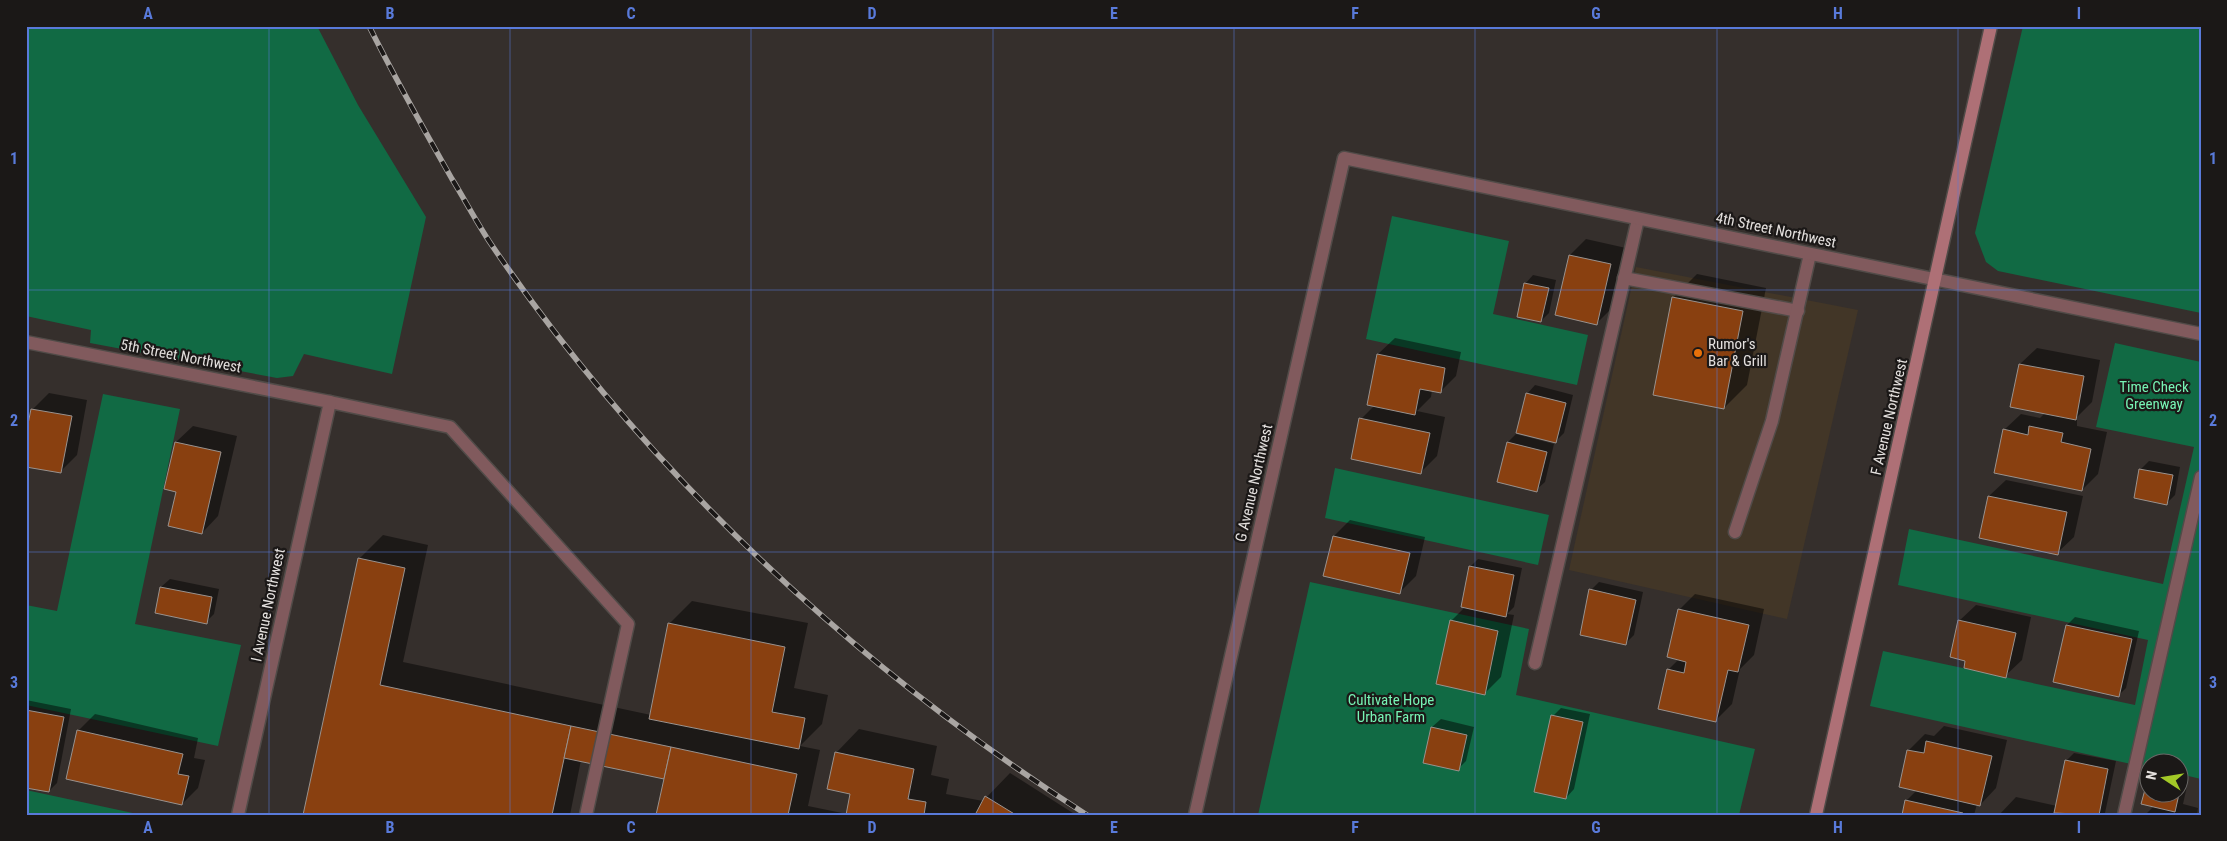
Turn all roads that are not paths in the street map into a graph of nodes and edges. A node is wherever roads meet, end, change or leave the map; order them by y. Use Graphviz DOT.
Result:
graph roads {
  1 [pos="1991,26"];
  2 [pos="1344,158"];
  3 [pos="1638,218"];
  4 [pos="1810,254"];
  5 [pos="1624,278"];
  6 [pos="1936,280"];
  7 [pos="1798,311"];
  8 [pos="2201,334"];
  9 [pos="26,342"];
  10 [pos="330,402"];
  11 [pos="2201,477"];
  12 [pos="1735,532"];
  13 [pos="1535,663"];
  14 [pos="238,815"];
  15 [pos="586,815"];
  16 [pos="1195,815"];
  17 [pos="1816,815"];
  18 [pos="2124,815"];
  1 -- 6 [label="main road, F Avenue Northwest"];
  2 -- 3 [label="street, 4th Street Northwest"];
  2 -- 16 [label="street, G Avenue Northwest"];
  3 -- 4 [label="street, 4th Street Northwest"];
  3 -- 5 [label="street"];
  4 -- 6 [label="street, 4th Street Northwest"];
  4 -- 7 [label="street"];
  5 -- 7 [label="street"];
  5 -- 13 [label="street"];
  6 -- 8 [label="street, 4th Street Northwest"];
  6 -- 17 [label="main road, F Avenue Northwest"];
  7 -- 12 [label="street"];
  9 -- 10 [label="street, 5th Street Northwest"];
  10 -- 14 [label="street, I Avenue Northwest"];
  10 -- 15 [label="street, 5th Street Northwest"];
  11 -- 18 [label="street"];
}
